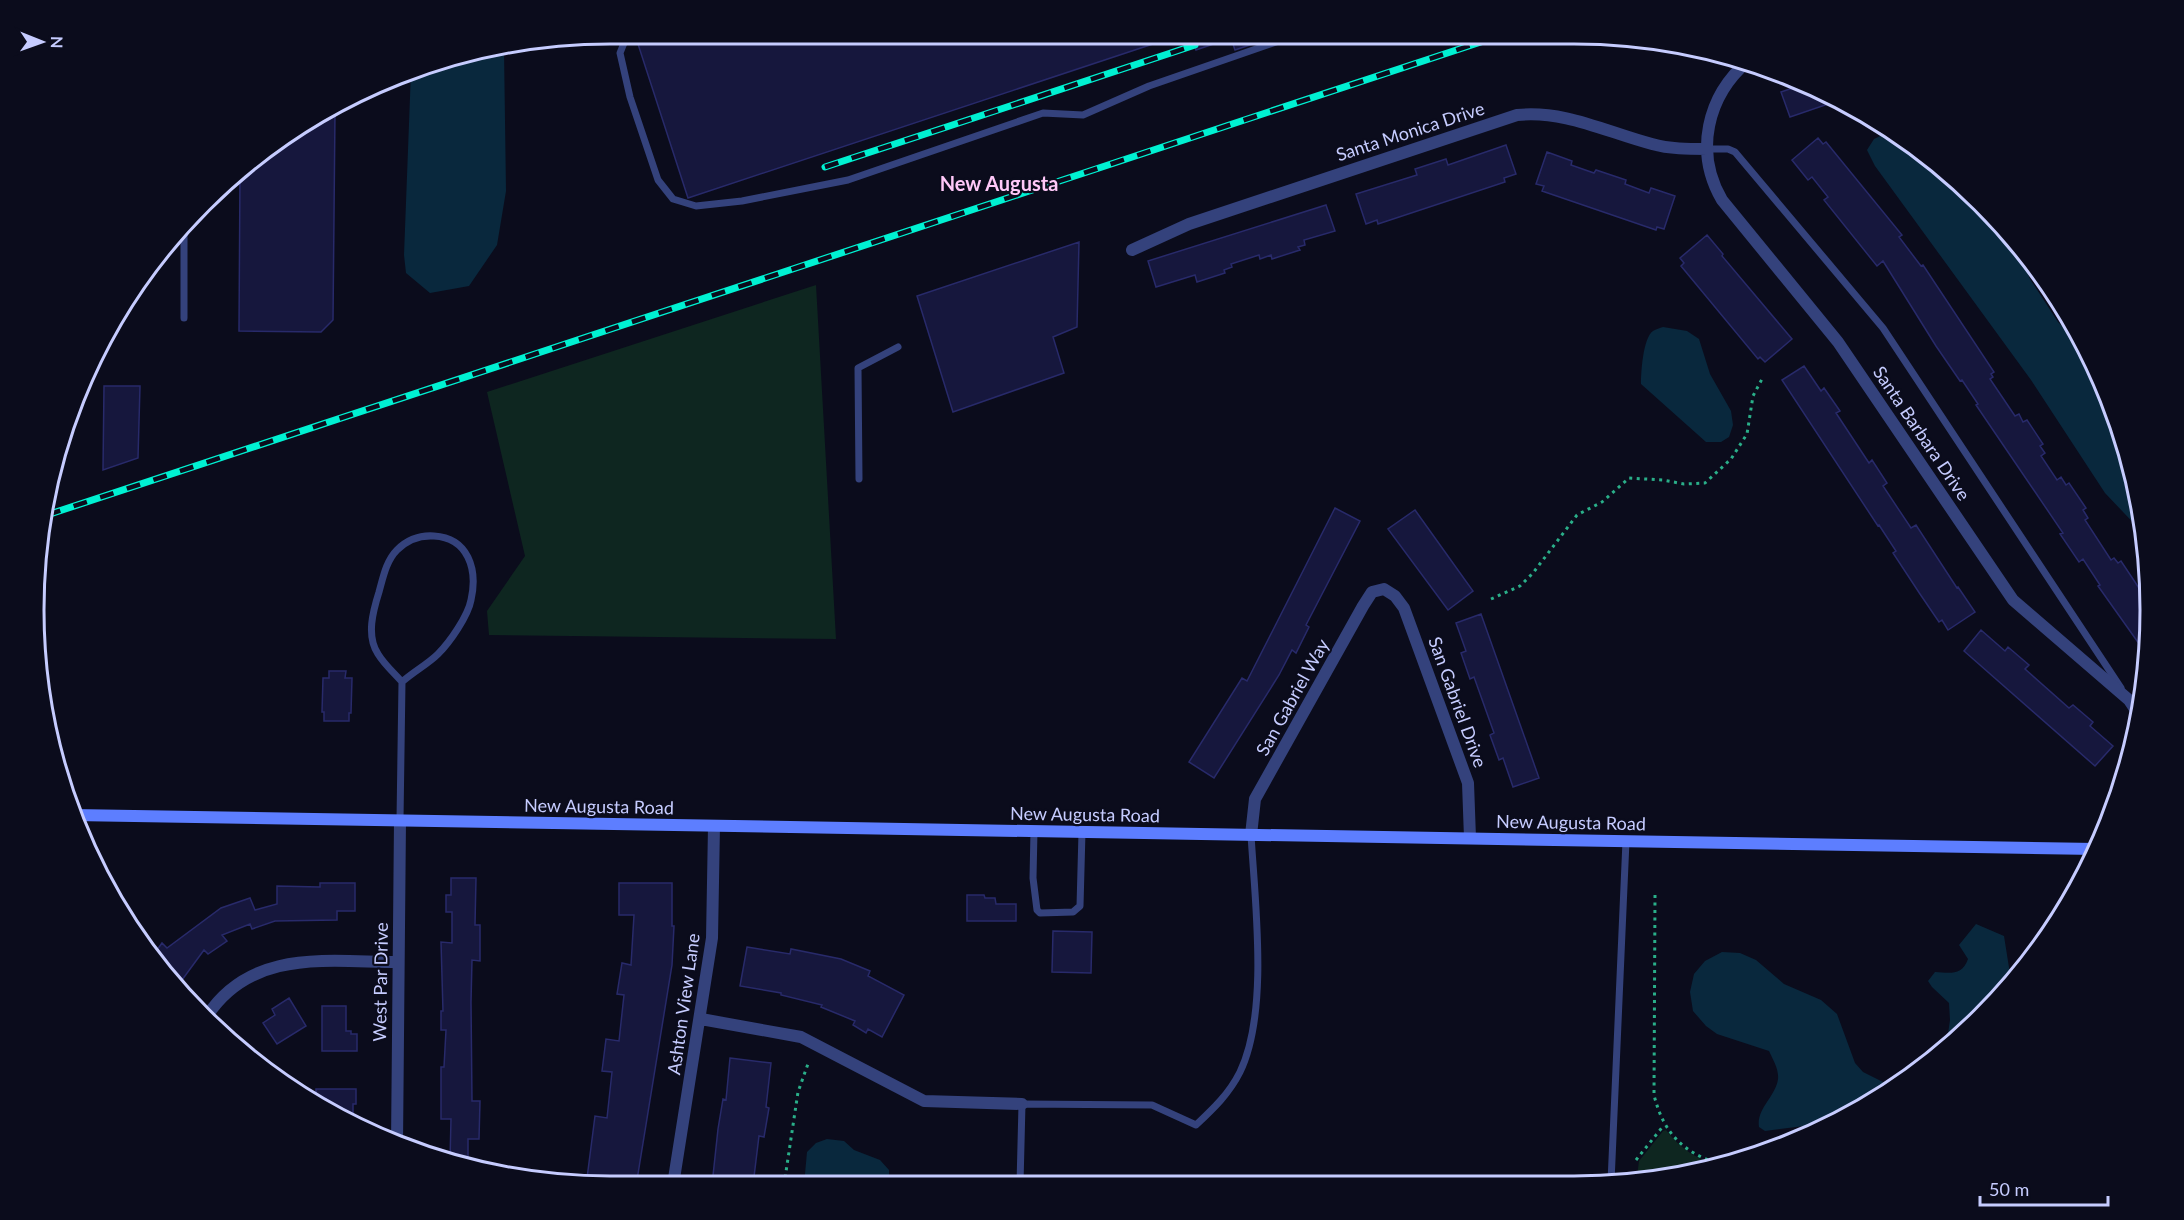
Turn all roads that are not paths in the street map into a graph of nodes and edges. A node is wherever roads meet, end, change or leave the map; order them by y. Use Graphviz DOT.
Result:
graph roads {
  1 [pos="624,44"];
  2 [pos="1270,44"];
  3 [pos="1740,69"];
  4 [pos="1707,149"];
  5 [pos="184,236"];
  6 [pos="1132,250"];
  7 [pos="184,318"];
  8 [pos="898,347"];
  9 [pos="858,479"];
  10 [pos="1384,589"];
  11 [pos="402,682"];
  12 [pos="2129,700"];
  13 [pos="2133,705"];
  14 [pos="83,815"];
  15 [pos="400,820"];
  16 [pos="714,826"];
  17 [pos="1034,831"];
  18 [pos="1082,832"];
  19 [pos="1251,835"];
  20 [pos="1470,838"];
  21 [pos="1626,841"];
  22 [pos="2087,849"];
  23 [pos="398,962"];
  24 [pos="210,1012"];
  25 [pos="701,1019"];
  26 [pos="1022,1104"];
  27 [pos="397,1135"];
  28 [pos="1611,1175"];
  29 [pos="675,1176"];
  30 [pos="1020,1176"];
  1 -- 2 [label="lane"];
  3 -- 4 [label="street, Santa Barbara Drive"];
  4 -- 6 [label="street, Santa Monica Drive"];
  4 -- 12 [label="street, Santa Barbara Drive"];
  4 -- 12 [label="lane"];
  5 -- 7 [label="lane"];
  8 -- 9 [label="lane"];
  10 -- 19 [label="street, San Gabriel Way"];
  10 -- 20 [label="street, San Gabriel Drive"];
  11 -- 11 [label="lane"];
  11 -- 15 [label="lane"];
  12 -- 13 [label="street, Santa Barbara Drive"];
  14 -- 15 [label="street, New Augusta Road"];
  15 -- 16 [label="street, New Augusta Road"];
  15 -- 23 [label="street, West Par Drive"];
  16 -- 17 [label="street, New Augusta Road"];
  16 -- 25 [label="street, Ashton View Lane"];
  17 -- 18 [label="street, New Augusta Road"];
  17 -- 18 [label="lane"];
  18 -- 19 [label="street, New Augusta Road"];
  19 -- 20 [label="street, New Augusta Road"];
  19 -- 26 [label="lane"];
  20 -- 21 [label="street, New Augusta Road"];
  21 -- 22 [label="street, New Augusta Road"];
  21 -- 28 [label="lane"];
  23 -- 24 [label="street"];
  23 -- 27 [label="street, West Par Drive"];
  25 -- 26 [label="street"];
  25 -- 29 [label="street, Ashton View Lane"];
  26 -- 30 [label="lane"];
}
